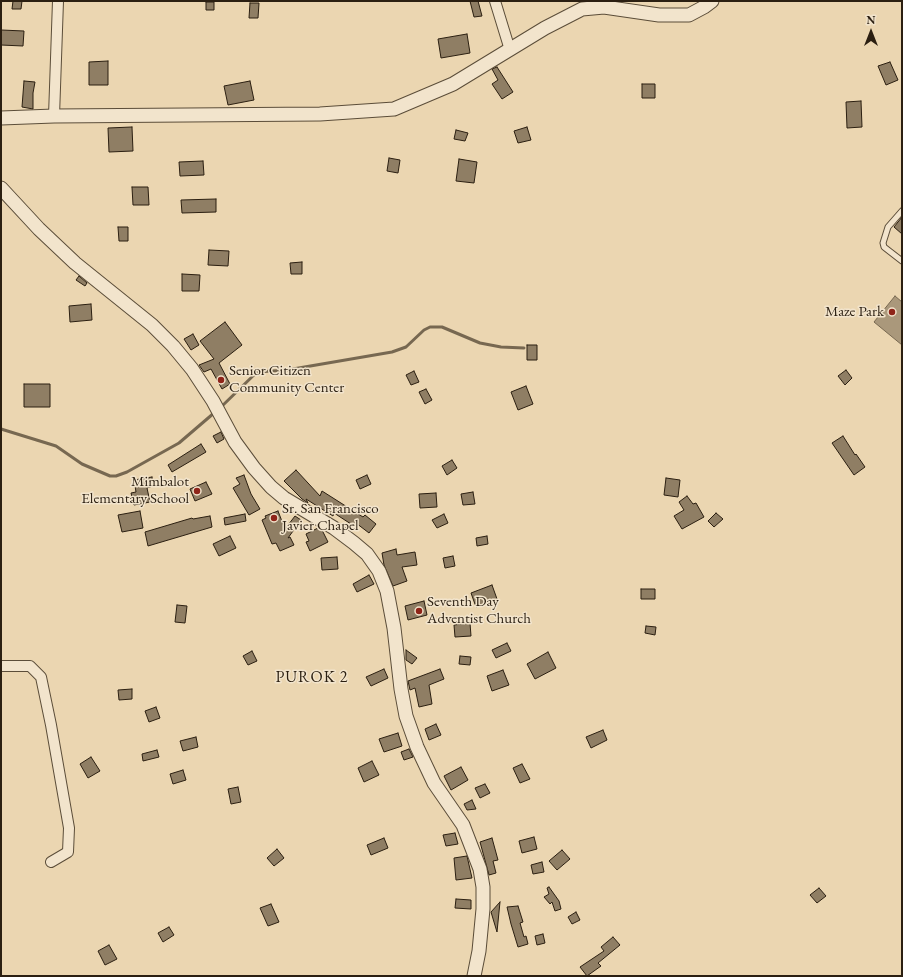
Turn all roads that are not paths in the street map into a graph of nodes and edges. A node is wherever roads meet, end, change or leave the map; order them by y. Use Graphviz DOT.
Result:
graph roads {
  1 [pos="58,1"];
  2 [pos="495,1"];
  3 [pos="712,1"];
  4 [pos="510,50"];
  5 [pos="54,116"];
  6 [pos="1,118"];
  7 [pos="1,188"];
  8 [pos="902,211"];
  9 [pos="902,261"];
  10 [pos="1,666"];
  11 [pos="51,862"];
  12 [pos="474,976"];
  1 -- 5 [label="street"];
  2 -- 4 [label="street"];
  3 -- 4 [label="street"];
  4 -- 5 [label="street"];
  5 -- 6 [label="street"];
  7 -- 12 [label="street"];
  8 -- 9 [label="lane"];
  10 -- 11 [label="street"];
}
